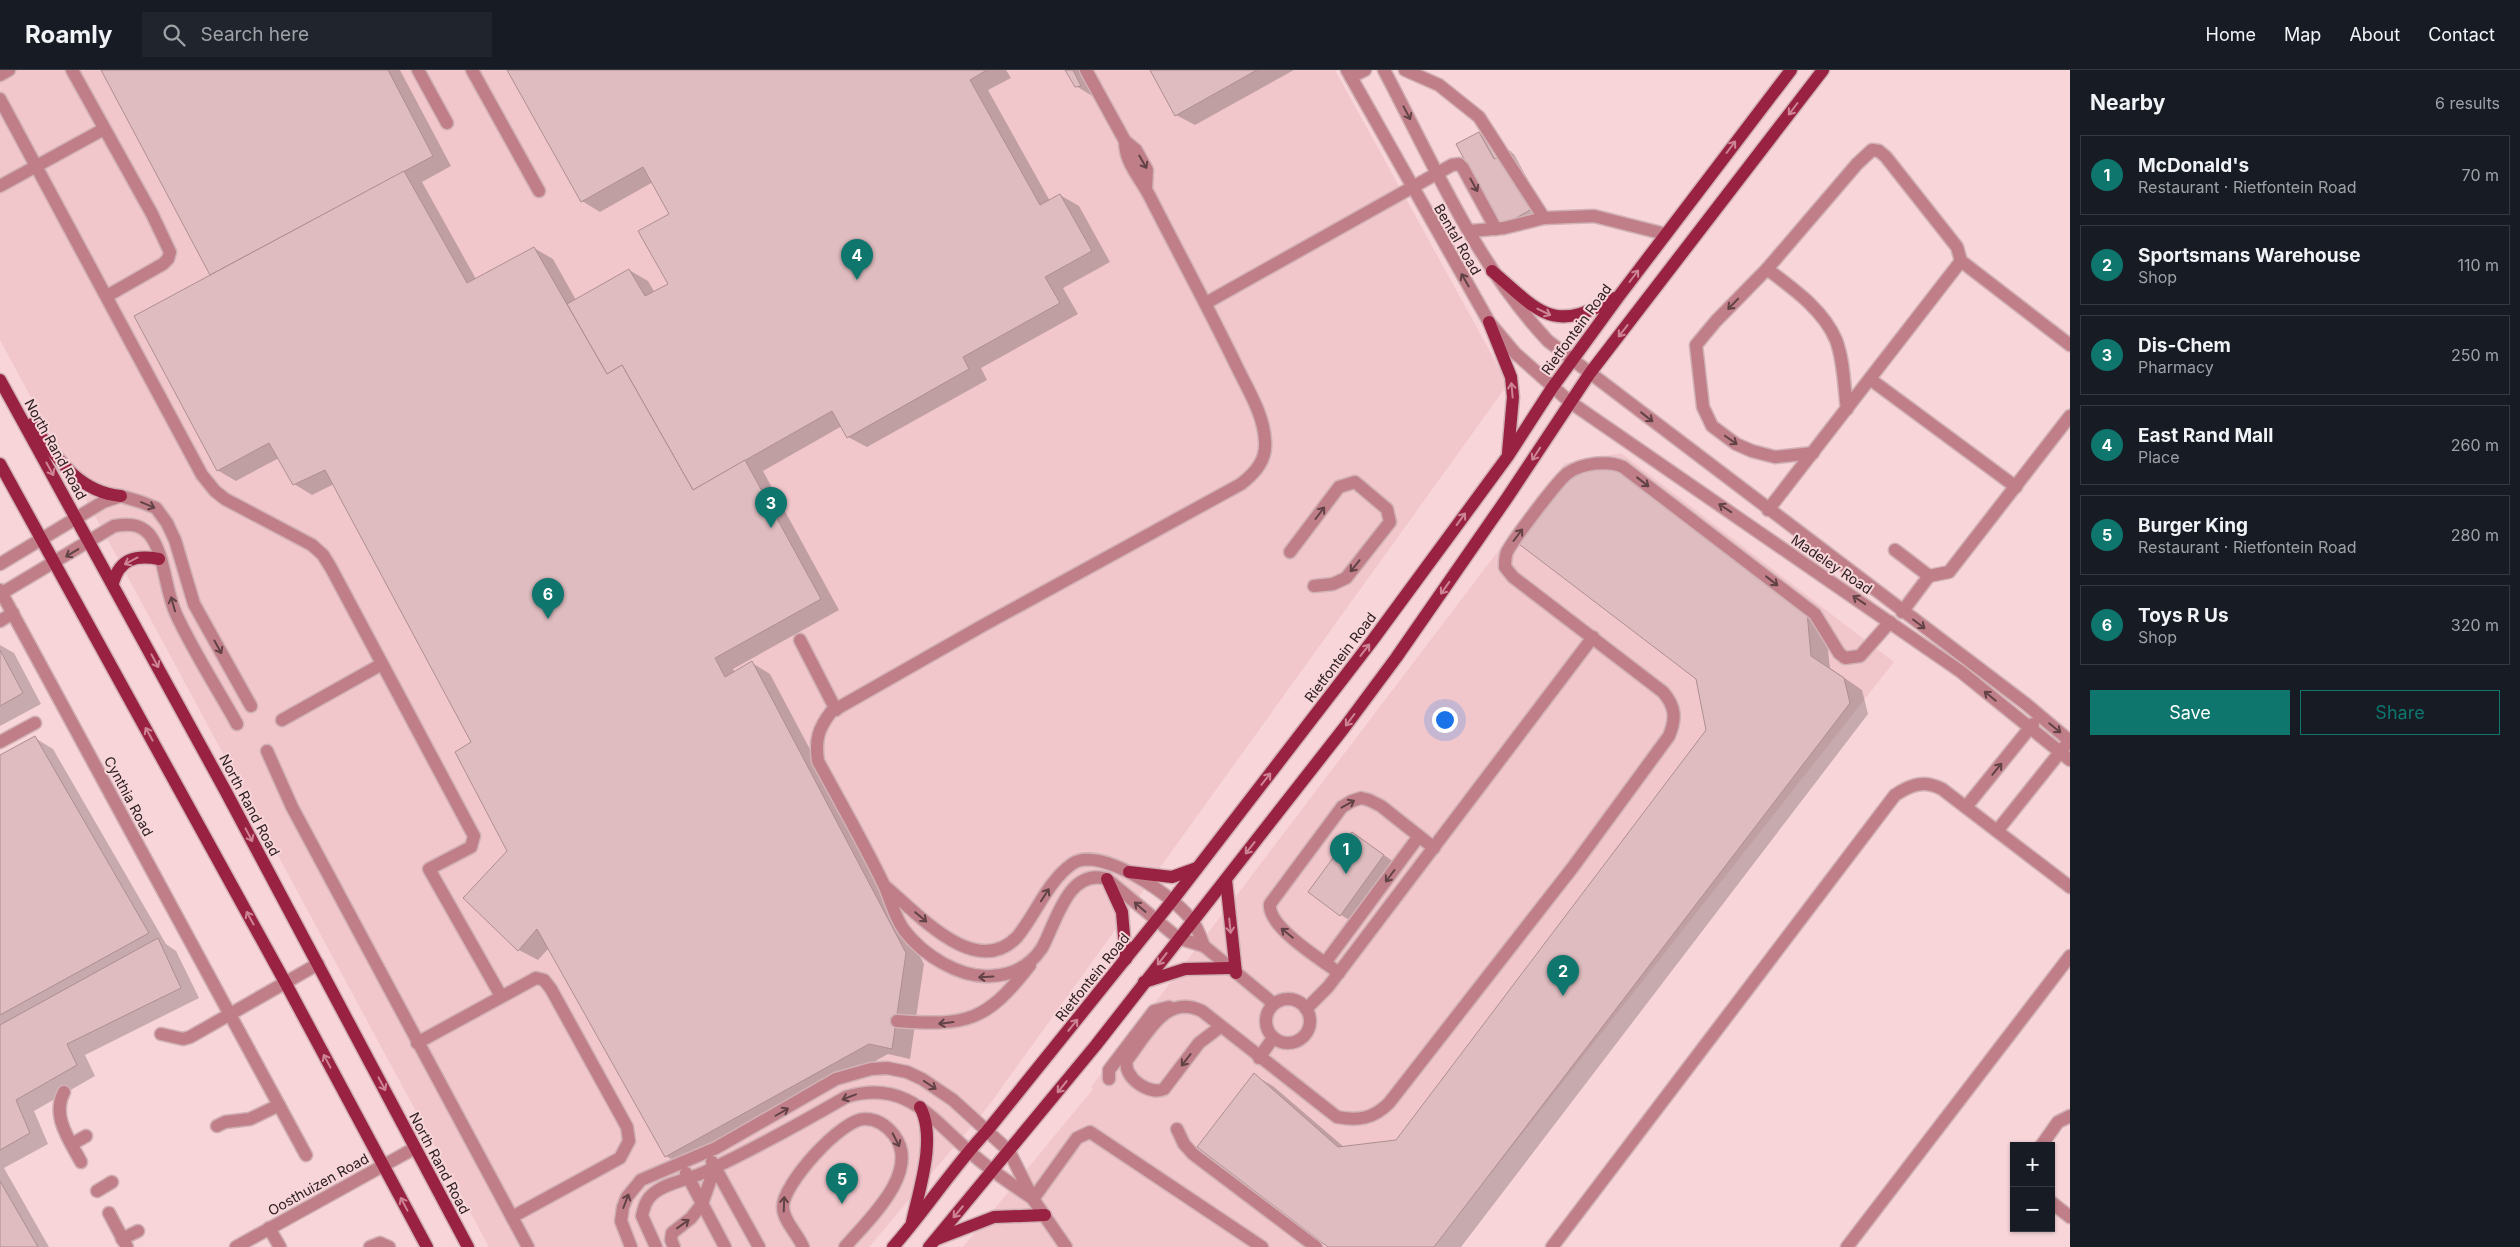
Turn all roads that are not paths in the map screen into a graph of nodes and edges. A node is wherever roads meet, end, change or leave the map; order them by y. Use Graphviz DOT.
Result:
graph roads {
  1 [pos="9,70"];
  2 [pos="72,70"];
  3 [pos="418,70"];
  4 [pos="472,70"];
  5 [pos="1086,70"];
  6 [pos="1365,70"];
  7 [pos="1384,70"];
  8 [pos="1405,70"];
  9 [pos="1791,70"];
  10 [pos="1822,70"];
  11 [pos="1349,74"];
  12 [pos="0,75"];
  13 [pos="0,99"];
  14 [pos="447,123"];
  15 [pos="104,129"];
  16 [pos="36,166"];
  17 [pos="1438,173"];
  18 [pos="0,186"];
  19 [pos="1411,187"];
  20 [pos="539,191"];
  21 [pos="1544,218"];
  22 [pos="1496,229"];
  23 [pos="1470,231"];
  24 [pos="1665,234"];
  25 [pos="1961,261"];
  26 [pos="1766,268"];
  27 [pos="1492,271"];
  28 [pos="107,296"];
  29 [pos="1619,296"];
  30 [pos="1206,303"];
  31 [pos="1489,322"];
  32 [pos="2070,345"];
  33 [pos="1572,360"];
  34 [pos="1590,373"];
  35 [pos="1870,378"];
  36 [pos="0,380"];
  37 [pos="1552,388"];
  38 [pos="1570,402"];
  39 [pos="1847,409"];
  40 [pos="2070,416"];
  41 [pos="1813,453"];
  42 [pos="1508,456"];
  43 [pos="0,464"];
  44 [pos="2016,487"];
  45 [pos="121,496"];
  46 [pos="1768,510"];
  47 [pos="77,518"];
  48 [pos="42,540"];
  49 [pos="90,542"];
  50 [pos="1895,550"];
  51 [pos="1290,552"];
  52 [pos="159,559"];
  53 [pos="55,563"];
  54 [pos="0,564"];
  55 [pos="1929,576"];
  56 [pos="113,583"];
  57 [pos="1314,586"];
  58 [pos="1,591"];
  59 [pos="1902,612"];
  60 [pos="13,614"];
  61 [pos="0,620"];
  62 [pos="1890,622"];
  63 [pos="1593,637"];
  64 [pos="800,640"];
  65 [pos="382,664"];
  66 [pos="251,706"];
  67 [pos="836,710"];
  68 [pos="2040,716"];
  69 [pos="282,720"];
  70 [pos="35,723"];
  71 [pos="237,724"];
  72 [pos="2029,729"];
  73 [pos="2070,740"];
  74 [pos="0,742"];
  75 [pos="267,751"];
  76 [pos="2065,756"];
  77 [pos="1966,807"];
  78 [pos="1997,831"];
  79 [pos="1419,836"];
  80 [pos="1434,848"];
  81 [pos="1197,868"];
  82 [pos="1129,872"];
  83 [pos="1108,879"];
  84 [pos="1226,880"];
  85 [pos="884,886"];
  86 [pos="2070,887"];
  87 [pos="1172,901"];
  88 [pos="1156,921"];
  89 [pos="1193,921"];
  90 [pos="1178,938"];
  91 [pos="1204,946"];
  92 [pos="1037,955"];
  93 [pos="2070,956"];
  94 [pos="1126,959"];
  95 [pos="1325,963"];
  96 [pos="318,964"];
  97 [pos="1233,971"];
  98 [pos="1339,973"];
  99 [pos="285,982"];
  100 [pos="1144,982"];
  101 [pos="501,996"];
  102 [pos="1274,1004"];
  103 [pos="1174,1006"];
  104 [pos="1306,1008"];
  105 [pos="230,1013"];
  106 [pos="897,1020"];
  107 [pos="1220,1026"];
  108 [pos="160,1034"];
  109 [pos="1273,1038"];
  110 [pos="417,1043"];
  111 [pos="1260,1058"];
  112 [pos="1109,1079"];
  113 [pos="64,1092"];
  114 [pos="279,1105"];
  115 [pos="920,1107"];
  116 [pos="2070,1116"];
  117 [pos="217,1126"];
  118 [pos="1177,1129"];
  119 [pos="987,1131"];
  120 [pos="86,1136"];
  121 [pos="2044,1142"];
  122 [pos="72,1144"];
  123 [pos="415,1148"];
  124 [pos="968,1150"];
  125 [pos="1009,1151"];
  126 [pos="707,1153"];
  127 [pos="306,1155"];
  128 [pos="81,1162"];
  129 [pos="682,1164"];
  130 [pos="383,1165"];
  131 [pos="715,1167"];
  132 [pos="992,1171"];
  133 [pos="690,1179"];
  134 [pos="112,1182"];
  135 [pos="97,1191"];
  136 [pos="1033,1199"];
  137 [pos="702,1204"];
  138 [pos="2055,1205"];
  139 [pos="109,1213"];
  140 [pos="1045,1215"];
  141 [pos="512,1217"];
  142 [pos="2070,1217"];
  143 [pos="911,1227"];
  144 [pos="269,1228"];
  145 [pos="138,1231"];
  146 [pos="125,1243"];
  147 [pos="932,1243"];
  148 [pos="236,1247"];
  149 [pos="280,1247"];
  150 [pos="370,1247"];
  151 [pos="389,1247"];
  152 [pos="427,1247"];
  153 [pos="468,1247"];
  154 [pos="528,1247"];
  155 [pos="631,1247"];
  156 [pos="656,1247"];
  157 [pos="674,1247"];
  158 [pos="725,1247"];
  159 [pos="760,1247"];
  160 [pos="805,1247"];
  161 [pos="845,1247"];
  162 [pos="893,1247"];
  163 [pos="1066,1247"];
  164 [pos="1262,1247"];
  165 [pos="1316,1247"];
  166 [pos="1552,1247"];
  167 [pos="1847,1247"];
  1 -- 12 [label="street"];
  2 -- 15 [label="street"];
  3 -- 14 [label="street"];
  4 -- 20 [label="street"];
  5 -- 30 [label="street"];
  6 -- 11 [label="street"];
  7 -- 17 [label="street, Bental Road, one-way"];
  8 -- 21 [label="street"];
  24 -- 9 [label="main road, Rietfontein Road, one-way"];
  10 -- 34 [label="main road, one-way"];
  11 -- 19 [label="street, Bental Road"];
  13 -- 16 [label="street"];
  15 -- 16 [label="street"];
  15 -- 28 [label="street"];
  16 -- 18 [label="street"];
  16 -- 28 [label="street"];
  17 -- 19 [label="street"];
  17 -- 22 [label="street, one-way"];
  17 -- 23 [label="street, Bental Road"];
  19 -- 30 [label="street"];
  31 -- 19 [label="street, Bental Road, one-way"];
  21 -- 22 [label="street"];
  21 -- 24 [label="street"];
  22 -- 23 [label="street"];
  23 -- 27 [label="street, Bental Road"];
  29 -- 24 [label="main road, Rietfontein Road, one-way"];
  25 -- 26 [label="street"];
  25 -- 32 [label="street"];
  25 -- 35 [label="street"];
  26 -- 39 [label="street"];
  26 -- 41 [label="street, one-way"];
  27 -- 29 [label="main road, one-way"];
  27 -- 33 [label="street, Bental Road"];
  28 -- 65 [label="street"];
  29 -- 33 [label="main road, Rietfontein Road"];
  30 -- 67 [label="street"];
  31 -- 37 [label="street, Bental Road"];
  42 -- 31 [label="main road, one-way"];
  33 -- 34 [label="street, Bental Road"];
  33 -- 37 [label="main road, Rietfontein Road"];
  34 -- 38 [label="main road"];
  34 -- 46 [label="street, Madeley Road, one-way"];
  35 -- 39 [label="street"];
  35 -- 44 [label="street"];
  36 -- 45 [label="main road"];
  36 -- 47 [label="main road, North Rand Road, one-way"];
  37 -- 38 [label="street, Bental Road"];
  37 -- 42 [label="main road, Rietfontein Road"];
  62 -- 38 [label="street, Madeley Road, one-way"];
  38 -- 84 [label="main road, one-way"];
  39 -- 41 [label="street"];
  40 -- 44 [label="street"];
  41 -- 46 [label="street"];
  81 -- 42 [label="main road, Rietfontein Road, one-way"];
  43 -- 48 [label="main road"];
  44 -- 55 [label="street"];
  45 -- 47 [label="street"];
  45 -- 66 [label="street, one-way"];
  46 -- 59 [label="street, Madeley Road"];
  47 -- 48 [label="street"];
  47 -- 49 [label="main road, North Rand Road"];
  48 -- 53 [label="main road"];
  48 -- 54 [label="street"];
  49 -- 52 [label="street, Cynthia Road"];
  49 -- 53 [label="street, Cynthia Road, one-way"];
  49 -- 56 [label="main road, North Rand Road"];
  50 -- 55 [label="street"];
  51 -- 57 [label="street, one-way"];
  52 -- 56 [label="main road, one-way"];
  71 -- 52 [label="street, Cynthia Road, one-way"];
  53 -- 58 [label="street, Cynthia Road"];
  99 -- 53 [label="main road, one-way"];
  55 -- 59 [label="street"];
  56 -- 96 [label="main road, North Rand Road, one-way"];
  58 -- 60 [label="street, Cynthia Road"];
  59 -- 68 [label="street, Madeley Road, one-way"];
  60 -- 61 [label="street"];
  60 -- 105 [label="street, Cynthia Road"];
  63 -- 62 [label="street, one-way"];
  72 -- 62 [label="street, Madeley Road, one-way"];
  63 -- 80 [label="street"];
  63 -- 111 [label="street"];
  64 -- 67 [label="street"];
  65 -- 69 [label="street"];
  65 -- 101 [label="street"];
  67 -- 85 [label="street"];
  68 -- 72 [label="street"];
  68 -- 73 [label="street, Madeley Road, one-way"];
  70 -- 74 [label="street"];
  72 -- 76 [label="street, Madeley Road"];
  77 -- 72 [label="street, one-way"];
  73 -- 76 [label="street"];
  75 -- 110 [label="street"];
  76 -- 78 [label="street"];
  77 -- 78 [label="street"];
  77 -- 166 [label="street"];
  78 -- 86 [label="street"];
  79 -- 80 [label="street"];
  79 -- 95 [label="street, one-way"];
  95 -- 79 [label="street, one-way"];
  80 -- 98 [label="street"];
  81 -- 82 [label="main road"];
  81 -- 87 [label="main road, Rietfontein Road"];
  85 -- 82 [label="street, one-way"];
  82 -- 87 [label="street"];
  88 -- 83 [label="street, one-way"];
  83 -- 92 [label="street"];
  83 -- 94 [label="main road"];
  84 -- 89 [label="main road"];
  84 -- 97 [label="main road, one-way"];
  92 -- 85 [label="street, one-way"];
  87 -- 88 [label="main road, Rietfontein Road"];
  87 -- 89 [label="street"];
  88 -- 90 [label="street"];
  88 -- 94 [label="main road, Rietfontein Road"];
  89 -- 90 [label="main road"];
  89 -- 91 [label="street"];
  90 -- 91 [label="street"];
  90 -- 100 [label="main road, one-way"];
  91 -- 97 [label="street"];
  92 -- 106 [label="street, one-way"];
  93 -- 167 [label="street"];
  119 -- 94 [label="main road, Rietfontein Road, one-way"];
  95 -- 98 [label="street"];
  96 -- 99 [label="street"];
  96 -- 123 [label="main road, North Rand Road, one-way"];
  97 -- 100 [label="main road"];
  97 -- 102 [label="street"];
  98 -- 104 [label="street"];
  99 -- 105 [label="street"];
  130 -- 99 [label="main road, one-way"];
  100 -- 125 [label="main road, one-way"];
  101 -- 110 [label="street"];
  101 -- 141 [label="street"];
  102 -- 104 [label="street"];
  102 -- 109 [label="street"];
  103 -- 107 [label="street"];
  107 -- 103 [label="street, one-way"];
  103 -- 112 [label="street"];
  104 -- 109 [label="street"];
  105 -- 108 [label="street"];
  105 -- 114 [label="street, Cynthia Road"];
  107 -- 111 [label="street"];
  109 -- 111 [label="street"];
  110 -- 141 [label="street"];
  113 -- 122 [label="street"];
  114 -- 117 [label="street"];
  114 -- 127 [label="street, Cynthia Road"];
  115 -- 124 [label="street"];
  115 -- 131 [label="street, one-way"];
  115 -- 143 [label="main road"];
  116 -- 121 [label="street"];
  118 -- 165 [label="street"];
  119 -- 124 [label="main road, Rietfontein Road"];
  119 -- 125 [label="street"];
  126 -- 119 [label="street, one-way"];
  120 -- 122 [label="street"];
  122 -- 128 [label="street"];
  123 -- 130 [label="street, Oosthuizen Road"];
  123 -- 153 [label="main road, North Rand Road"];
  124 -- 132 [label="street"];
  124 -- 143 [label="main road, Rietfontein Road"];
  125 -- 132 [label="main road"];
  125 -- 136 [label="street"];
  126 -- 129 [label="street"];
  126 -- 131 [label="street"];
  129 -- 133 [label="street"];
  155 -- 129 [label="street, one-way"];
  130 -- 144 [label="street, Oosthuizen Road"];
  152 -- 130 [label="main road, one-way"];
  131 -- 133 [label="street"];
  131 -- 137 [label="street"];
  131 -- 159 [label="street"];
  132 -- 136 [label="street"];
  132 -- 147 [label="main road, one-way"];
  133 -- 137 [label="street"];
  133 -- 156 [label="street"];
  134 -- 135 [label="street"];
  136 -- 140 [label="street"];
  136 -- 164 [label="street"];
  157 -- 137 [label="street, one-way"];
  137 -- 158 [label="street"];
  138 -- 142 [label="street"];
  139 -- 146 [label="street"];
  140 -- 147 [label="main road"];
  140 -- 163 [label="street"];
  141 -- 154 [label="street"];
  143 -- 162 [label="main road, Rietfontein Road"];
  144 -- 148 [label="street, Oosthuizen Road"];
  144 -- 149 [label="street"];
  145 -- 146 [label="street"];
  150 -- 151 [label="street"];
  160 -- 161 [label="street, one-way"];
}
